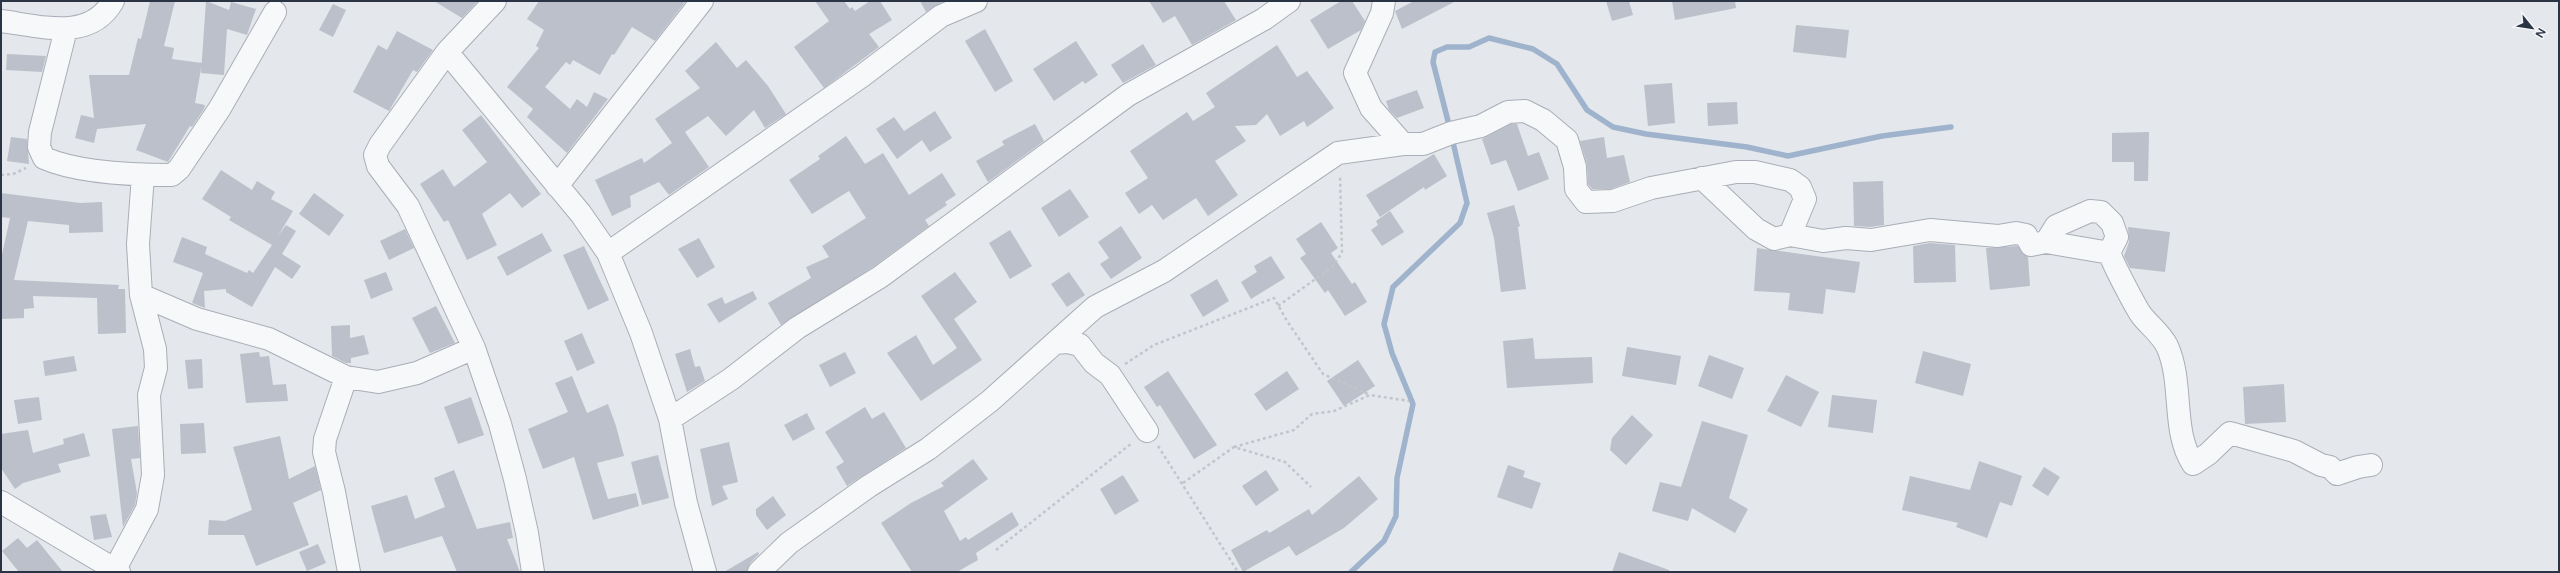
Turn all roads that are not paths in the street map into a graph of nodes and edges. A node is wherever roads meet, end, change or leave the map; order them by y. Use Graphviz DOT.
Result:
graph roads {
  1 [pos="114,1"];
  2 [pos="496,1"];
  3 [pos="702,1"];
  4 [pos="976,1"];
  5 [pos="1289,1"];
  6 [pos="1384,1"];
  7 [pos="275,12"];
  8 [pos="1,21"];
  9 [pos="66,29"];
  10 [pos="447,52"];
  11 [pos="1403,144"];
  12 [pos="143,175"];
  13 [pos="1702,178"];
  14 [pos="557,186"];
  15 [pos="1790,235"];
  16 [pos="2046,242"];
  17 [pos="608,252"];
  18 [pos="2110,253"];
  19 [pos="141,295"];
  20 [pos="1055,343"];
  21 [pos="474,348"];
  22 [pos="346,377"];
  23 [pos="670,419"];
  24 [pos="1147,431"];
  25 [pos="2371,465"];
  26 [pos="1,502"];
  27 [pos="117,571"];
  28 [pos="349,572"];
  29 [pos="533,572"];
  30 [pos="704,572"];
  31 [pos="759,572"];
  1 -- 9 [label="street"];
  2 -- 10 [label="street"];
  3 -- 14 [label="street"];
  4 -- 17 [label="street"];
  5 -- 23 [label="street"];
  6 -- 11 [label="street"];
  7 -- 12 [label="street"];
  8 -- 9 [label="street"];
  9 -- 12 [label="street"];
  10 -- 14 [label="street"];
  10 -- 21 [label="street"];
  11 -- 13 [label="street"];
  11 -- 20 [label="street"];
  12 -- 19 [label="street"];
  13 -- 15 [label="street"];
  13 -- 15 [label="street"];
  14 -- 17 [label="street"];
  15 -- 16 [label="street"];
  16 -- 18 [label="street"];
  16 -- 18 [label="street"];
  17 -- 23 [label="street"];
  18 -- 25 [label="street"];
  19 -- 22 [label="street"];
  19 -- 27 [label="street"];
  20 -- 24 [label="street"];
  20 -- 31 [label="street"];
  21 -- 22 [label="street"];
  21 -- 29 [label="street"];
  22 -- 28 [label="street"];
  23 -- 30 [label="street"];
  26 -- 27 [label="street"];
}
